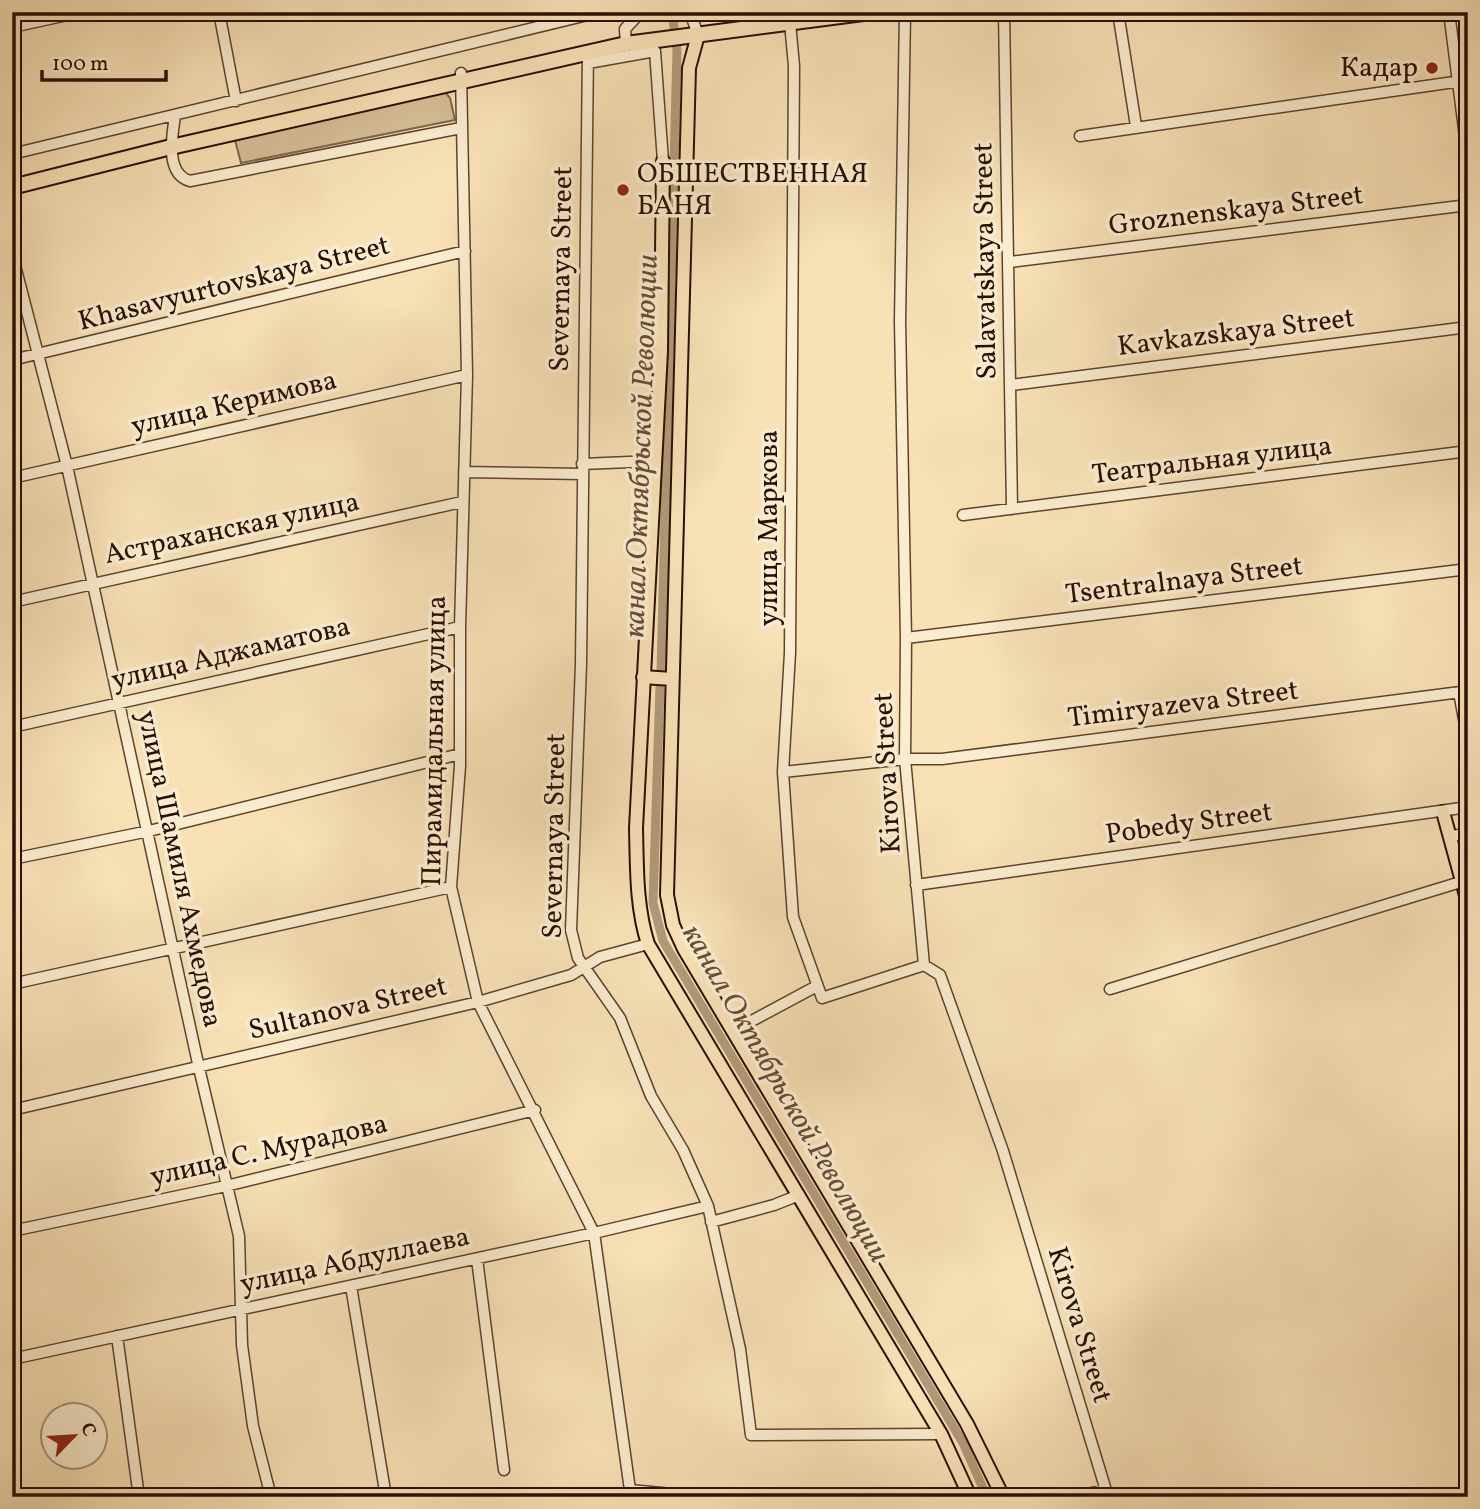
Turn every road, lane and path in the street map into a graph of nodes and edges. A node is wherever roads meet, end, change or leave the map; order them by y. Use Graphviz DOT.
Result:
graph roads {
  1 [pos="81,12"];
  2 [pos="219,12"];
  3 [pos="600,12"];
  4 [pos="641,12"];
  5 [pos="690,12"];
  6 [pos="817,12"];
  7 [pos="871,12"];
  8 [pos="905,12"];
  9 [pos="1004,12"];
  10 [pos="1118,12"];
  11 [pos="1449,12"];
  12 [pos="789,17"];
  13 [pos="12,27"];
  14 [pos="690,33"];
  15 [pos="626,40"];
  16 [pos="588,57"];
  17 [pos="461,77"];
  18 [pos="1462,81"];
  19 [pos="236,101"];
  20 [pos="174,116"];
  21 [pos="1136,126"];
  22 [pos="461,128"];
  23 [pos="1080,136"];
  24 [pos="171,144"];
  25 [pos="12,154"];
  26 [pos="1468,160"];
  27 [pos="663,161"];
  28 [pos="12,178"];
  29 [pos="12,187"];
  30 [pos="1468,205"];
  31 [pos="465,251"];
  32 [pos="12,254"];
  33 [pos="1010,262"];
  34 [pos="1468,327"];
  35 [pos="37,355"];
  36 [pos="12,360"];
  37 [pos="467,375"];
  38 [pos="1011,384"];
  39 [pos="1468,451"];
  40 [pos="653,461"];
  41 [pos="67,466"];
  42 [pos="582,469"];
  43 [pos="464,471"];
  44 [pos="12,478"];
  45 [pos="463,502"];
  46 [pos="1012,509"];
  47 [pos="963,514"];
  48 [pos="1468,569"];
  49 [pos="92,584"];
  50 [pos="12,602"];
  51 [pos="460,627"];
  52 [pos="906,638"];
  53 [pos="643,677"];
  54 [pos="672,679"];
  55 [pos="1463,692"];
  56 [pos="120,703"];
  57 [pos="12,727"];
  58 [pos="1468,741"];
  59 [pos="460,754"];
  60 [pos="905,758"];
  61 [pos="783,772"];
  62 [pos="1468,807"];
  63 [pos="1444,812"];
  64 [pos="149,831"];
  65 [pos="1468,834"];
  66 [pos="1451,836"];
  67 [pos="12,859"];
  68 [pos="1462,881"];
  69 [pos="916,885"];
  70 [pos="451,887"];
  71 [pos="1468,896"];
  72 [pos="1468,903"];
  73 [pos="648,944"];
  74 [pos="172,949"];
  75 [pos="583,965"];
  76 [pos="924,965"];
  77 [pos="12,984"];
  78 [pos="815,987"];
  79 [pos="1110,989"];
  80 [pos="478,1002"];
  81 [pos="733,1031"];
  82 [pos="199,1068"];
  83 [pos="12,1110"];
  84 [pos="535,1110"];
  85 [pos="226,1186"];
  86 [pos="799,1195"];
  87 [pos="708,1206"];
  88 [pos="711,1222"];
  89 [pos="12,1231"];
  90 [pos="594,1233"];
  91 [pos="477,1259"];
  92 [pos="351,1286"];
  93 [pos="243,1307"];
  94 [pos="117,1336"];
  95 [pos="12,1359"];
  96 [pos="942,1434"];
  97 [pos="504,1470"];
  98 [pos="631,1493"];
  99 [pos="1106,1493"];
  100 [pos="139,1497"];
  101 [pos="271,1497"];
  102 [pos="386,1497"];
  103 [pos="704,1497"];
  104 [pos="970,1497"];
  105 [pos="1003,1497"];
  106 [pos="1073,1497"];
  1 -- 13 [label="street"];
  2 -- 19 [label="street"];
  3 -- 19 [label="street"];
  4 -- 15 [label="street"];
  5 -- 14 [label="street"];
  6 -- 12 [label="highway"];
  7 -- 12 [label="highway"];
  8 -- 52 [label="street, Kirova Street"];
  9 -- 33 [label="street, Salavatskaya Street"];
  10 -- 21 [label="street"];
  11 -- 18 [label="street"];
  12 -- 14 [label="highway"];
  12 -- 61 [label="street, улица Маркова"];
  14 -- 15 [label="highway"];
  14 -- 54 [label="main road"];
  15 -- 16 [label="highway"];
  15 -- 17 [label="highway"];
  16 -- 17 [label="highway"];
  16 -- 27 [label="street"];
  16 -- 42 [label="street, Severnaya Street"];
  17 -- 22 [label="street, Пирамидальная улица"];
  17 -- 24 [label="highway"];
  18 -- 21 [label="street"];
  18 -- 26 [label="street"];
  19 -- 20 [label="street"];
  20 -- 24 [label="street"];
  20 -- 25 [label="street"];
  21 -- 23 [label="street"];
  22 -- 24 [label="street"];
  22 -- 31 [label="street, Пирамидальная улица"];
  24 -- 28 [label="highway"];
  24 -- 29 [label="highway"];
  27 -- 40 [label="main road"];
  30 -- 33 [label="street, Groznenskaya Street"];
  31 -- 35 [label="street, Khasavyurtovskaya Street"];
  31 -- 37 [label="street, Пирамидальная улица"];
  32 -- 35 [label="street, улица Шамиля Ахмедова"];
  33 -- 38 [label="street, Salavatskaya Street"];
  34 -- 38 [label="street, Kavkazskaya Street"];
  35 -- 36 [label="street, Khasavyurtovskaya Street"];
  35 -- 41 [label="street, улица Шамиля Ахмедова"];
  37 -- 41 [label="street, улица Керимова"];
  37 -- 43 [label="street, Пирамидальная улица"];
  38 -- 46 [label="street, Salavatskaya Street"];
  39 -- 46 [label="street, Театральная улица"];
  40 -- 42 [label="street"];
  40 -- 53 [label="main road"];
  41 -- 44 [label="street, улица Керимова"];
  41 -- 49 [label="street, улица Шамиля Ахмедова"];
  42 -- 43 [label="street"];
  42 -- 75 [label="street, Severnaya Street"];
  43 -- 45 [label="street, Пирамидальная улица"];
  45 -- 49 [label="street, Астраханская улица"];
  45 -- 51 [label="street, Пирамидальная улица"];
  46 -- 47 [label="street, Театральная улица"];
  48 -- 52 [label="street, Tsentralnaya Street"];
  49 -- 50 [label="street, Астраханская улица"];
  49 -- 56 [label="street, улица Шамиля Ахмедова"];
  51 -- 56 [label="street, улица Аджаматова"];
  51 -- 59 [label="street, Пирамидальная улица"];
  52 -- 60 [label="street, Kirova Street"];
  53 -- 54 [label="main road"];
  53 -- 73 [label="main road"];
  54 -- 81 [label="main road"];
  55 -- 58 [label="street"];
  55 -- 60 [label="street, Timiryazeva Street"];
  56 -- 57 [label="street, улица Аджаматова"];
  56 -- 64 [label="street, улица Шамиля Ахмедова"];
  59 -- 64 [label="street"];
  59 -- 70 [label="street, Пирамидальная улица"];
  60 -- 61 [label="street, Timiryazeva Street"];
  60 -- 69 [label="street, Kirova Street"];
  61 -- 78 [label="street, улица Маркова"];
  62 -- 63 [label="street, Pobedy Street"];
  63 -- 66 [label="main road"];
  63 -- 69 [label="street, Pobedy Street"];
  64 -- 67 [label="street"];
  64 -- 74 [label="street, улица Шамиля Ахмедова"];
  65 -- 66 [label="street"];
  66 -- 68 [label="main road"];
  68 -- 71 [label="main road"];
  68 -- 72 [label="main road"];
  68 -- 79 [label="street"];
  69 -- 76 [label="street, Kirova Street"];
  70 -- 74 [label="street"];
  70 -- 80 [label="street, Пирамидальная улица"];
  73 -- 75 [label="street, Sultanova Street"];
  73 -- 86 [label="main road"];
  74 -- 77 [label="street"];
  74 -- 82 [label="street, улица Шамиля Ахмедова"];
  75 -- 80 [label="street, Sultanova Street"];
  75 -- 87 [label="street, Severnaya Street"];
  76 -- 78 [label="street"];
  76 -- 99 [label="street, Kirova Street"];
  78 -- 81 [label="street"];
  80 -- 82 [label="street, Sultanova Street"];
  80 -- 84 [label="street, Пирамидальная улица"];
  81 -- 105 [label="main road"];
  82 -- 83 [label="street, Sultanova Street"];
  82 -- 85 [label="street, улица Шамиля Ахмедова"];
  84 -- 85 [label="street, улица С. Мурадова"];
  84 -- 90 [label="street, Пирамидальная улица"];
  85 -- 89 [label="street, улица С. Мурадова"];
  85 -- 93 [label="street, улица Шамиля Ахмедова"];
  86 -- 88 [label="street"];
  86 -- 96 [label="main road"];
  87 -- 88 [label="street, Severnaya Street"];
  87 -- 90 [label="street, улица Абдуллаева"];
  88 -- 96 [label="street, Severnaya Street"];
  90 -- 91 [label="street, улица Абдуллаева"];
  90 -- 98 [label="street, Пирамидальная улица"];
  91 -- 92 [label="street, улица Абдуллаева"];
  91 -- 97 [label="street"];
  92 -- 93 [label="street, улица Абдуллаева"];
  92 -- 102 [label="street"];
  93 -- 94 [label="street, улица Абдуллаева"];
  93 -- 101 [label="street, улица Шамиля Ахмедова"];
  94 -- 95 [label="street, улица Абдуллаева"];
  94 -- 100 [label="street"];
  96 -- 104 [label="main road"];
  98 -- 103 [label="street"];
  99 -- 106 [label="street"];
}
